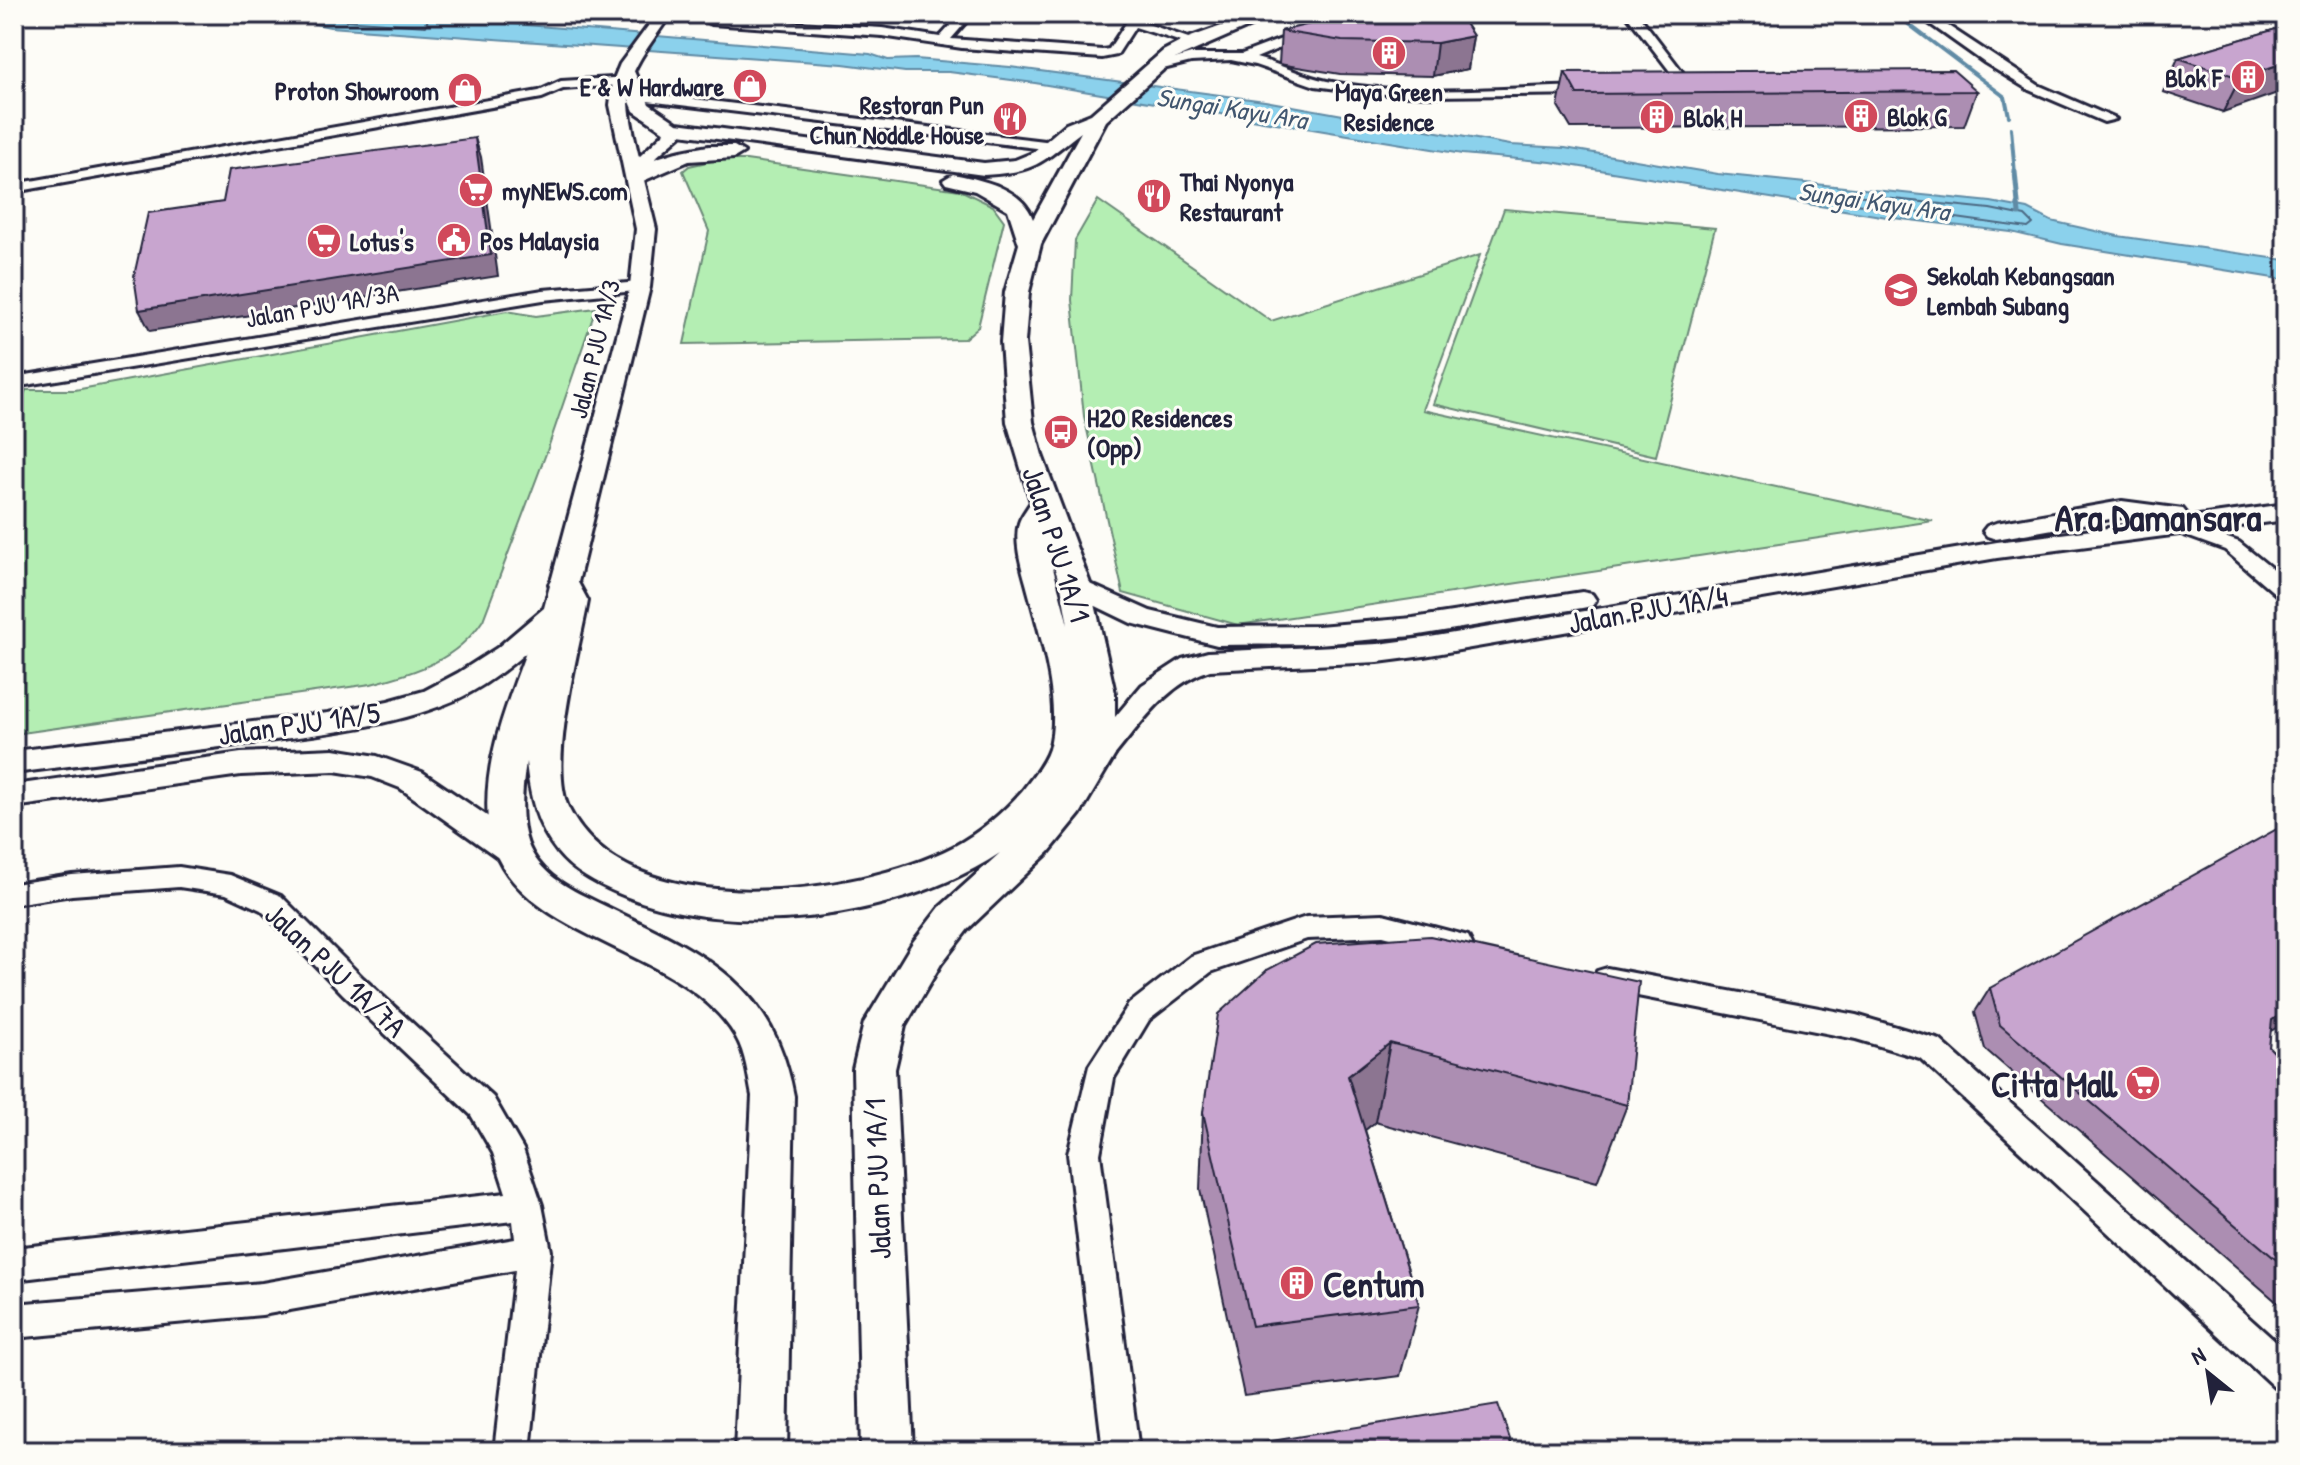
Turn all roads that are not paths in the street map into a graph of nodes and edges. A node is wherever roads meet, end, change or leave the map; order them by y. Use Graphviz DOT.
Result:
graph roads {
  1 [pos="839,14"];
  2 [pos="967,14"];
  3 [pos="1147,14"];
  4 [pos="1269,14"];
  5 [pos="1276,14"];
  6 [pos="1632,14"];
  7 [pos="1922,14"];
  8 [pos="1945,14"];
  9 [pos="662,16"];
  10 [pos="705,16"];
  11 [pos="1210,16"];
  12 [pos="1136,18"];
  13 [pos="824,29"];
  14 [pos="1322,29"];
  15 [pos="944,40"];
  16 [pos="1194,42"];
  17 [pos="1228,55"];
  18 [pos="1244,58"];
  19 [pos="1151,68"];
  20 [pos="628,79"];
  21 [pos="2020,79"];
  22 [pos="1602,90"];
  23 [pos="1647,90"];
  24 [pos="1099,117"];
  25 [pos="2109,119"];
  26 [pos="672,128"];
  27 [pos="1045,152"];
  28 [pos="636,178"];
  29 [pos="14,188"];
  30 [pos="1055,197"];
  31 [pos="1030,244"];
  32 [pos="640,287"];
  33 [pos="14,382"];
  34 [pos="1045,503"];
  35 [pos="2286,512"];
  36 [pos="2232,533"];
  37 [pos="1076,586"];
  38 [pos="2286,591"];
  39 [pos="560,598"];
  40 [pos="1324,645"];
  41 [pos="1098,755"];
  42 [pos="14,762"];
  43 [pos="14,796"];
  44 [pos="512,850"];
  45 [pos="14,894"];
  46 [pos="1488,951"];
  47 [pos="1578,973"];
  48 [pos="526,1205"];
  49 [pos="534,1251"];
  50 [pos="17,1270"];
  51 [pos="14,1321"];
  52 [pos="2286,1375"];
  53 [pos="512,1451"];
  54 [pos="761,1451"];
  55 [pos="887,1451"];
  56 [pos="1121,1451"];
  1 -- 13 [label="street"];
  2 -- 15 [label="street"];
  3 -- 11 [label="street"];
  4 -- 11 [label="street"];
  4 -- 16 [label="main road, Jalan PJU 1A/1"];
  5 -- 17 [label="street"];
  6 -- 23 [label="street"];
  7 -- 21 [label="street"];
  8 -- 21 [label="street"];
  9 -- 20 [label="street"];
  10 -- 13 [label="street"];
  12 -- 15 [label="street"];
  12 -- 16 [label="street"];
  13 -- 15 [label="street"];
  14 -- 18 [label="street"];
  16 -- 19 [label="main road, Jalan PJU 1A/1"];
  17 -- 18 [label="street"];
  17 -- 19 [label="street"];
  18 -- 22 [label="street"];
  19 -- 24 [label="main road, Jalan PJU 1A/1"];
  20 -- 26 [label="main road"];
  20 -- 27 [label="street"];
  20 -- 28 [label="street, Jalan PJU 1A/3"];
  20 -- 29 [label="street"];
  21 -- 25 [label="street"];
  24 -- 27 [label="main road"];
  24 -- 30 [label="main road, Jalan PJU 1A/1"];
  26 -- 27 [label="main road"];
  26 -- 28 [label="street"];
  27 -- 30 [label="main road"];
  28 -- 31 [label="main road"];
  28 -- 32 [label="street, Jalan PJU 1A/3"];
  30 -- 31 [label="main road, Jalan PJU 1A/1"];
  31 -- 34 [label="main road, Jalan PJU 1A/1"];
  32 -- 33 [label="street, Jalan PJU 1A/3A"];
  32 -- 39 [label="street, Jalan PJU 1A/3"];
  34 -- 37 [label="main road, Jalan PJU 1A/1"];
  34 -- 39 [label="main road"];
  35 -- 36 [label="street, Jalan PJU 1A/4"];
  36 -- 38 [label="street"];
  36 -- 40 [label="street, Jalan PJU 1A/4"];
  36 -- 40 [label="street, Jalan PJU 1A/4"];
  37 -- 40 [label="street, Jalan PJU 1A/4"];
  37 -- 41 [label="main road, Jalan PJU 1A/1"];
  39 -- 42 [label="street, Jalan PJU 1A/5"];
  39 -- 44 [label="main road"];
  40 -- 41 [label="street, Jalan PJU 1A/4"];
  41 -- 55 [label="main road, Jalan PJU 1A/1"];
  43 -- 44 [label="street, Jalan PJU 1A/5"];
  44 -- 54 [label="main road"];
  45 -- 48 [label="street, Jalan PJU 1A/7A"];
  46 -- 56 [label="street"];
  47 -- 52 [label="street"];
  48 -- 49 [label="street, Jalan PJU 1A/7A"];
  48 -- 50 [label="street"];
  49 -- 51 [label="street"];
  49 -- 53 [label="street, Jalan PJU 1A/7A"];
}
